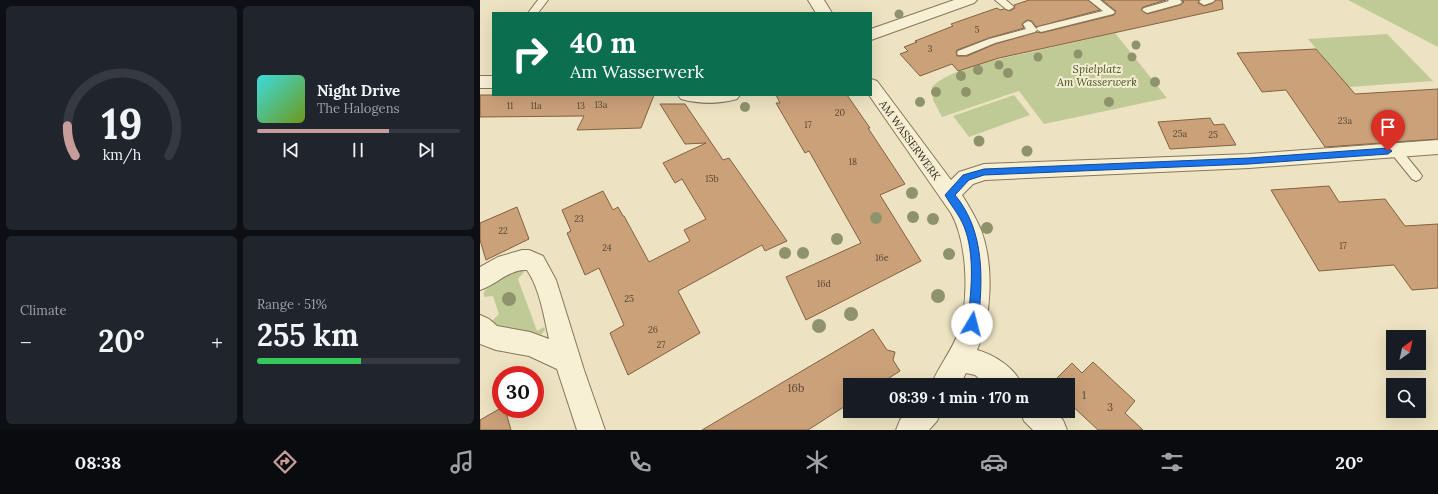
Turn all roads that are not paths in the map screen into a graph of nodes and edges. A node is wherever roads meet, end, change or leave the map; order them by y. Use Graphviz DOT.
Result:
graph roads {
  1 [pos="543,0"];
  2 [pos="816,0"];
  3 [pos="968,0"];
  4 [pos="1000,0"];
  5 [pos="1094,0"];
  6 [pos="1173,0"];
  7 [pos="1009,7"];
  8 [pos="1147,10"];
  9 [pos="534,12"];
  10 [pos="823,12"];
  11 [pos="1028,24"];
  12 [pos="1041,29"];
  13 [pos="872,35"];
  14 [pos="962,53"];
  15 [pos="480,82"];
  16 [pos="492,82"];
  17 [pos="872,86"];
  18 [pos="699,96"];
  19 [pos="721,96"];
  20 [pos="1438,147"];
  21 [pos="1395,150"];
  22 [pos="1416,176"];
  23 [pos="949,195"];
  24 [pos="480,280"];
  25 [pos="480,327"];
  26 [pos="960,358"];
  27 [pos="568,361"];
  28 [pos="949,378"];
  29 [pos="999,378"];
  30 [pos="921,418"];
  31 [pos="1041,418"];
  32 [pos="591,430"];
  33 [pos="910,430"];
  34 [pos="1052,430"];
  1 -- 9 [label="lane"];
  2 -- 10 [label="street"];
  3 -- 13 [label="street"];
  4 -- 7 [label="lane"];
  5 -- 12 [label="lane"];
  6 -- 8 [label="lane"];
  11 -- 14 [label="lane"];
  15 -- 16 [label="street"];
  17 -- 23 [label="street, AM WASSERWERK"];
  18 -- 19 [label="street"];
  20 -- 21 [label="street"];
  21 -- 22 [label="lane"];
  21 -- 23 [label="street"];
  23 -- 26 [label="street, AM WASSERWERK"];
  24 -- 27 [label="street"];
  25 -- 27 [label="street"];
  26 -- 28 [label="street, AM WASSERWERK"];
  26 -- 29 [label="street"];
  27 -- 32 [label="street"];
  30 -- 33 [label="street"];
  31 -- 34 [label="street"];
}
